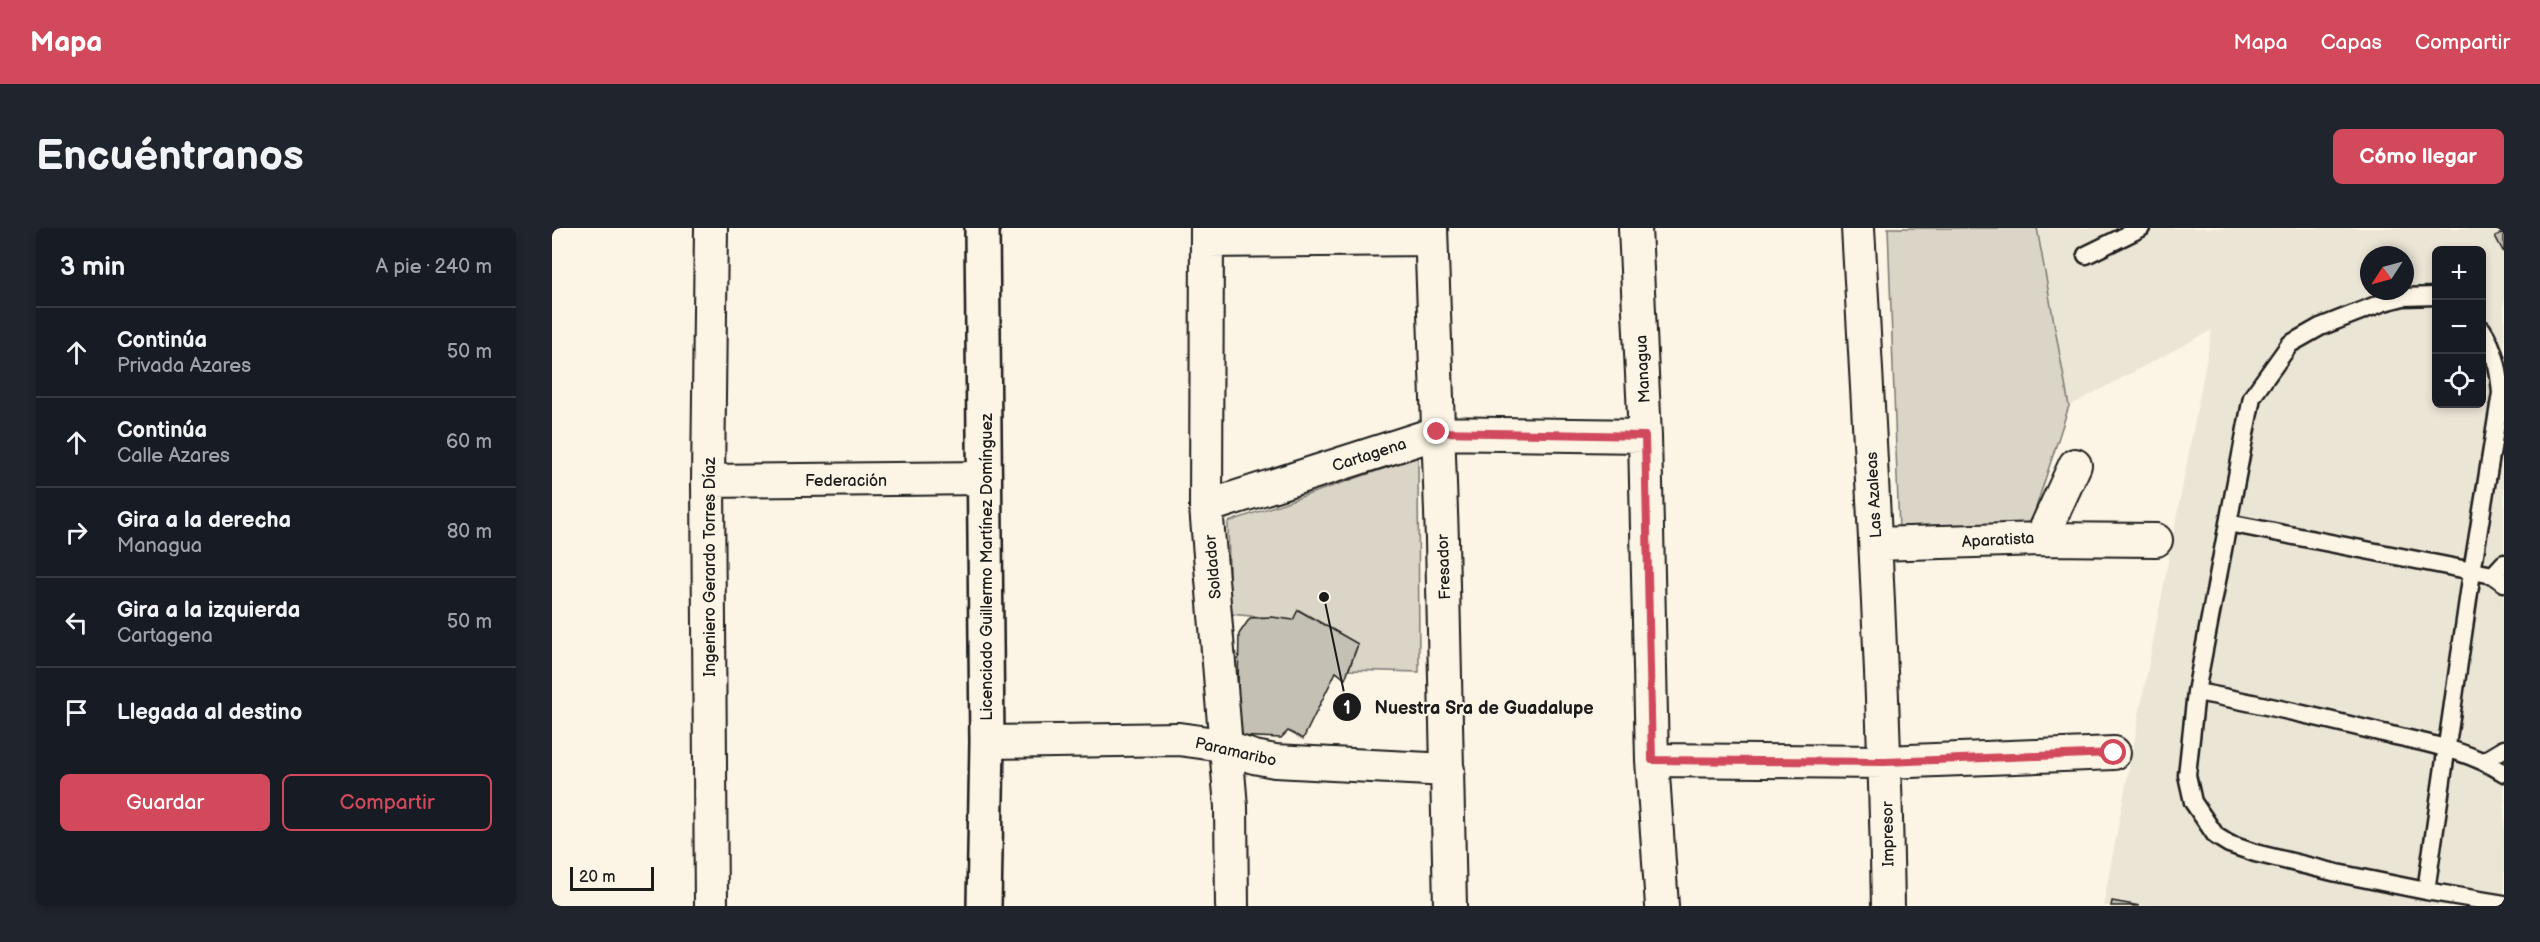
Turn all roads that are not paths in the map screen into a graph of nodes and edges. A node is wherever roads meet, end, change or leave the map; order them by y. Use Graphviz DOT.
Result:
graph roads {
  1 [pos="711,228"];
  2 [pos="982,228"];
  3 [pos="1635,228"];
  4 [pos="1858,228"];
  5 [pos="2140,228"];
  6 [pos="1431,233"];
  7 [pos="1207,234"];
  8 [pos="2086,255"];
  9 [pos="2432,296"];
  10 [pos="2486,338"];
  11 [pos="1437,432"];
  12 [pos="1645,436"];
  13 [pos="2075,465"];
  14 [pos="985,478"];
  15 [pos="708,481"];
  16 [pos="1206,507"];
  17 [pos="2229,523"];
  18 [pos="2041,539"];
  19 [pos="2156,540"];
  20 [pos="1876,544"];
  21 [pos="2472,572"];
  22 [pos="2500,574"];
  23 [pos="2196,692"];
  24 [pos="987,742"];
  25 [pos="1225,748"];
  26 [pos="2448,749"];
  27 [pos="2504,749"];
  28 [pos="2114,753"];
  29 [pos="1652,760"];
  30 [pos="2484,761"];
  31 [pos="1885,762"];
  32 [pos="1448,770"];
  33 [pos="2504,773"];
  34 [pos="2426,891"];
  35 [pos="2504,904"];
  36 [pos="711,906"];
  37 [pos="984,906"];
  38 [pos="1232,906"];
  39 [pos="1450,906"];
  40 [pos="1662,906"];
  41 [pos="1888,906"];
  1 -- 15 [label="street, Ingeniero Gerardo Torres Díaz"];
  2 -- 14 [label="street, Licenciado Guillermo Martínez Domínguez"];
  3 -- 12 [label="street, Managua"];
  4 -- 20 [label="street, Las Azaleas"];
  5 -- 8 [label="lane"];
  6 -- 7 [label="street"];
  6 -- 11 [label="street, Fresador"];
  7 -- 16 [label="street, Soldador"];
  9 -- 17 [label="lane"];
  10 -- 21 [label="lane"];
  11 -- 12 [label="street, Cartagena"];
  11 -- 16 [label="street, Cartagena"];
  11 -- 32 [label="street, Fresador"];
  12 -- 29 [label="street, Managua"];
  13 -- 18 [label="street, Aparatista"];
  14 -- 15 [label="street, Federación"];
  14 -- 24 [label="street, Licenciado Guillermo Martínez Domínguez"];
  15 -- 36 [label="street, Ingeniero Gerardo Torres Díaz"];
  16 -- 25 [label="street, Soldador"];
  17 -- 21 [label="lane"];
  17 -- 23 [label="lane"];
  18 -- 19 [label="street"];
  18 -- 20 [label="street, Aparatista"];
  20 -- 31 [label="street, Las Azaleas"];
  21 -- 22 [label="lane"];
  21 -- 26 [label="lane"];
  23 -- 26 [label="lane"];
  23 -- 34 [label="lane"];
  24 -- 25 [label="street, Paramaribo"];
  24 -- 37 [label="street, Licenciado Guillermo Martínez Domínguez"];
  25 -- 32 [label="street, Paramaribo"];
  25 -- 38 [label="street, Soldador"];
  26 -- 30 [label="lane"];
  26 -- 34 [label="lane"];
  27 -- 30 [label="lane"];
  28 -- 31 [label="street"];
  29 -- 31 [label="street"];
  29 -- 40 [label="street, Managua"];
  30 -- 33 [label="lane"];
  31 -- 41 [label="street, Impresor"];
  32 -- 39 [label="street, Fresador"];
  34 -- 35 [label="lane"];
}
